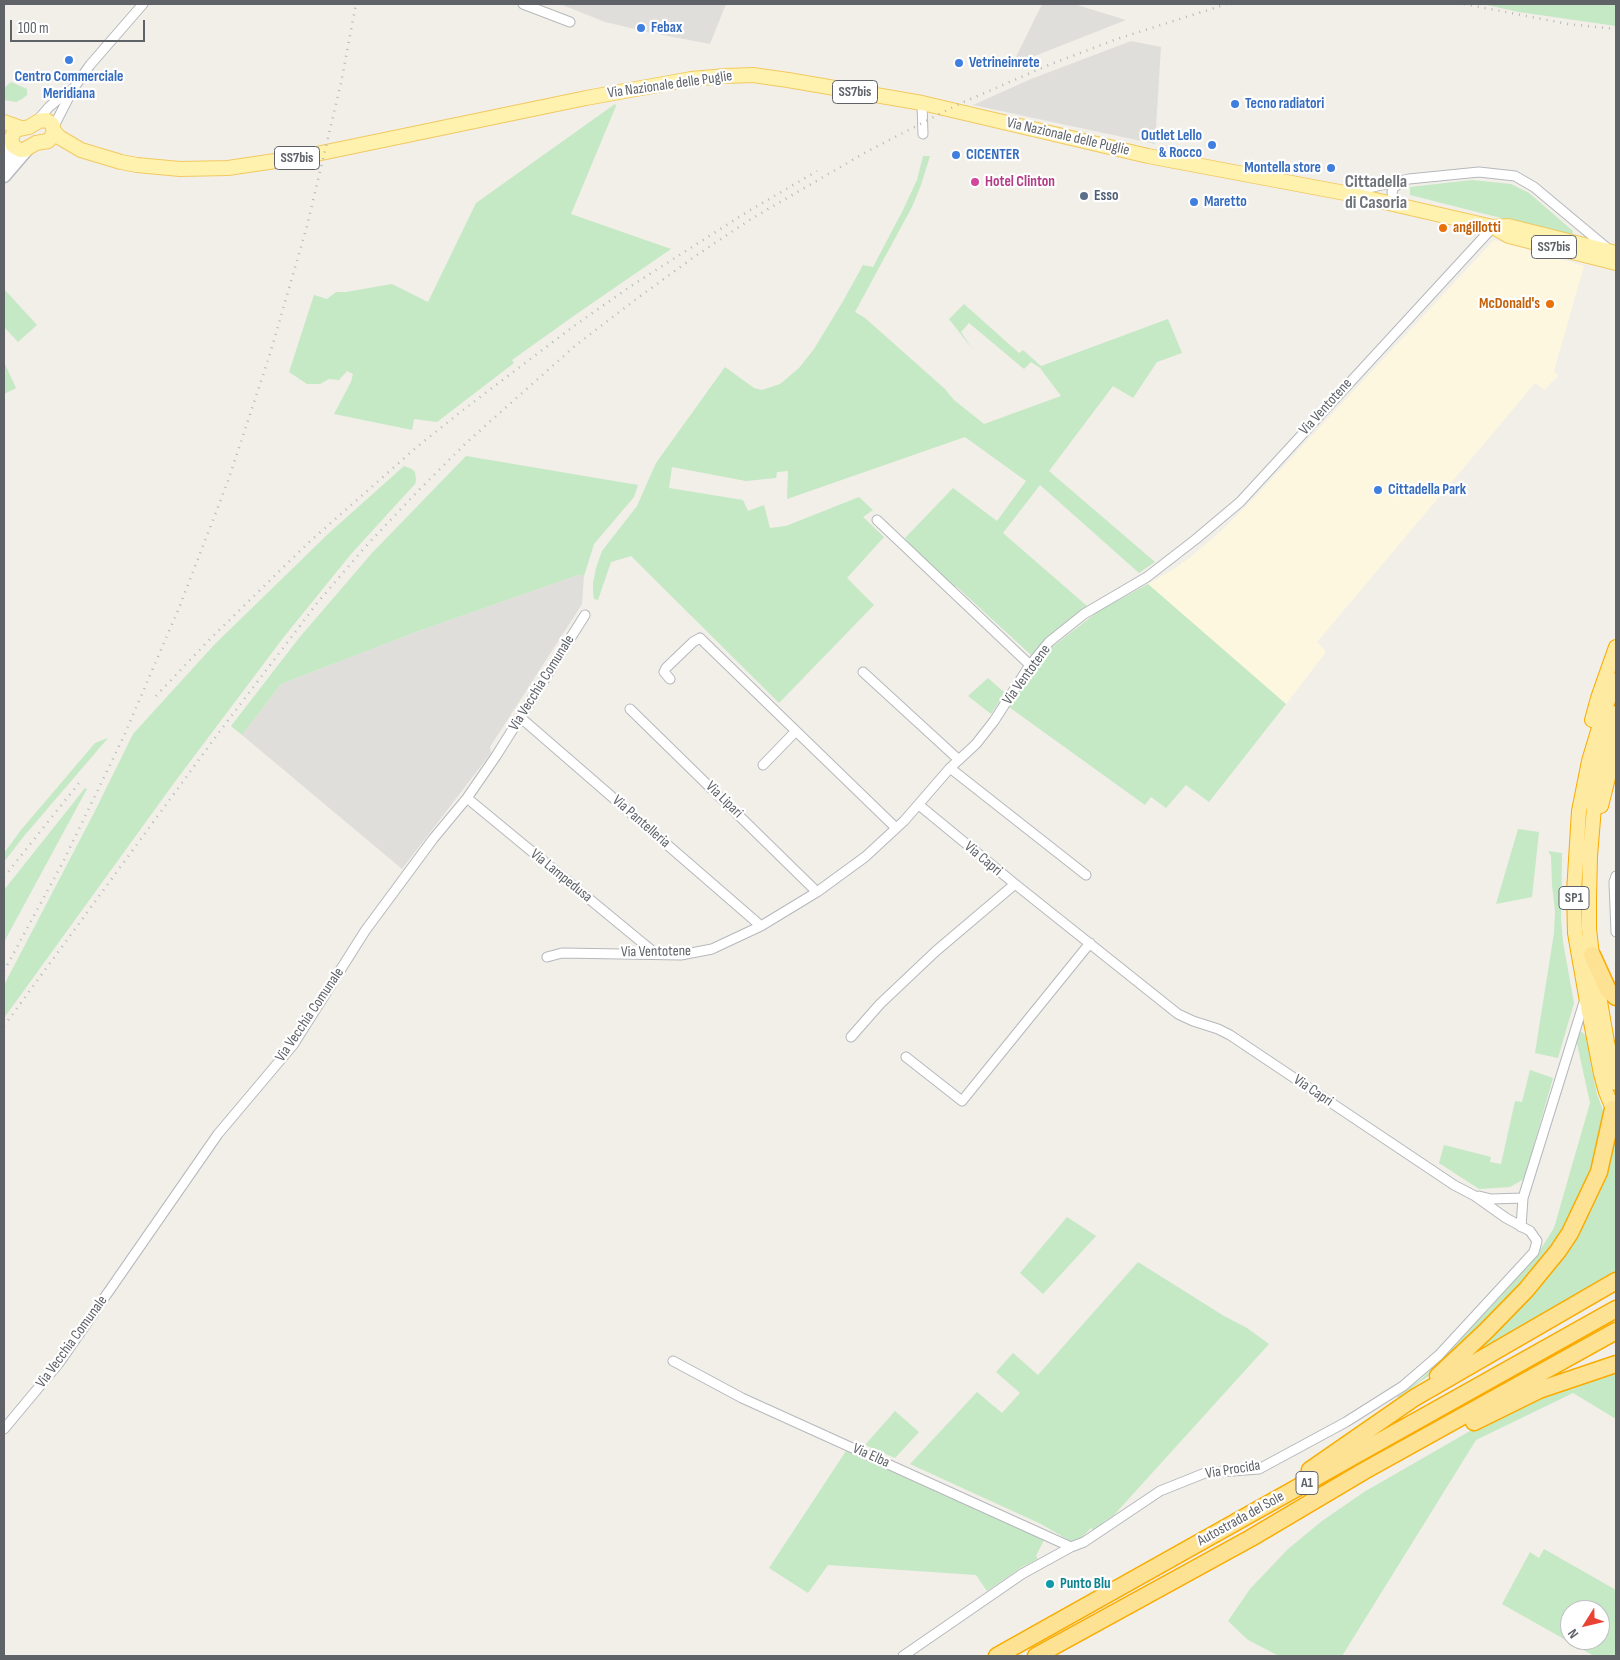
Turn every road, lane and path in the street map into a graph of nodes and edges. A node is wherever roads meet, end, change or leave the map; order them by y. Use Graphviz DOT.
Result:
graph roads {
  1 [pos="142,4"];
  2 [pos="523,4"];
  3 [pos="570,22"];
  4 [pos="73,89"];
  5 [pos="922,103"];
  6 [pos="4,122"];
  7 [pos="36,122"];
  8 [pos="21,128"];
  9 [pos="54,129"];
  10 [pos="923,134"];
  11 [pos="9,139"];
  12 [pos="41,142"];
  13 [pos="28,148"];
  14 [pos="81,150"];
  15 [pos="4,166"];
  16 [pos="4,176"];
  17 [pos="1409,179"];
  18 [pos="1345,193"];
  19 [pos="1399,205"];
  20 [pos="1493,227"];
  21 [pos="1615,256"];
  22 [pos="1427,298"];
  23 [pos="1434,305"];
  24 [pos="877,520"];
  25 [pos="585,615"];
  26 [pos="1616,647"];
  27 [pos="1030,665"];
  28 [pos="863,672"];
  29 [pos="670,679"];
  30 [pos="1616,680"];
  31 [pos="630,709"];
  32 [pos="1616,713"];
  33 [pos="521,718"];
  34 [pos="796,731"];
  35 [pos="1616,746"];
  36 [pos="959,760"];
  37 [pos="763,765"];
  38 [pos="950,768"];
  39 [pos="466,798"];
  40 [pos="1581,798"];
  41 [pos="919,805"];
  42 [pos="896,828"];
  43 [pos="1590,856"];
  44 [pos="1086,874"];
  45 [pos="1616,876"];
  46 [pos="1015,884"];
  47 [pos="817,892"];
  48 [pos="761,926"];
  49 [pos="1616,932"];
  50 [pos="1090,944"];
  51 [pos="656,954"];
  52 [pos="1592,955"];
  53 [pos="547,957"];
  54 [pos="1586,996"];
  55 [pos="1616,997"];
  56 [pos="851,1037"];
  57 [pos="906,1057"];
  58 [pos="1616,1083"];
  59 [pos="1614,1112"];
  60 [pos="1475,1196"];
  61 [pos="1523,1198"];
  62 [pos="1521,1226"];
  63 [pos="1616,1281"];
  64 [pos="1616,1309"];
  65 [pos="1616,1331"];
  66 [pos="1616,1343"];
  67 [pos="673,1361"];
  68 [pos="1616,1364"];
  69 [pos="1414,1398"];
  70 [pos="1483,1405"];
  71 [pos="4,1429"];
  72 [pos="1406,1447"];
  73 [pos="1243,1518"];
  74 [pos="1071,1547"];
  75 [pos="903,1656"];
  76 [pos="997,1656"];
  77 [pos="1036,1656"];
  1 -- 4 [label="street"];
  2 -- 3 [label="street"];
  4 -- 7 [label="street"];
  4 -- 9 [label="street"];
  5 -- 10 [label="street"];
  5 -- 14 [label="main road, Via Nazionale delle Puglie / SS7bis"];
  5 -- 18 [label="main road, Via Nazionale delle Puglie / SS7bis"];
  6 -- 8 [label="main road"];
  7 -- 8 [label="main road"];
  7 -- 9 [label="main road, Via Nazionale delle Puglie"];
  8 -- 11 [label="main road"];
  9 -- 12 [label="main road"];
  9 -- 14 [label="main road, Via Nazionale delle Puglie / SS7bis"];
  11 -- 13 [label="main road"];
  11 -- 15 [label="main road"];
  12 -- 13 [label="main road"];
  12 -- 14 [label="main road, Via Nazionale delle Puglie / SS7bis"];
  13 -- 16 [label="main road"];
  17 -- 18 [label="street"];
  17 -- 19 [label="street"];
  17 -- 21 [label="street"];
  18 -- 19 [label="main road, Via Nazionale delle Puglie / SS7bis"];
  19 -- 20 [label="main road, Via Nazionale delle Puglie / SS7bis"];
  20 -- 21 [label="main road, Via Nazionale delle Puglie / SS7bis"];
  20 -- 21 [label="main road, Via Nazionale delle Puglie / SS7bis"];
  20 -- 22 [label="street, Via Ventotene"];
  22 -- 23 [label="street"];
  22 -- 27 [label="street, Via Ventotene"];
  24 -- 27 [label="street"];
  25 -- 33 [label="street, Via Vecchia Comunale"];
  26 -- 40 [label="highway"];
  27 -- 36 [label="street, Via Ventotene"];
  28 -- 36 [label="street"];
  29 -- 34 [label="street"];
  30 -- 40 [label="highway, SP1"];
  31 -- 47 [label="street, Via Lipari"];
  32 -- 43 [label="highway, SP1"];
  33 -- 39 [label="street, Via Vecchia Comunale"];
  33 -- 48 [label="street, Via Pantelleria"];
  34 -- 37 [label="street"];
  34 -- 42 [label="street"];
  35 -- 43 [label="highway"];
  36 -- 38 [label="street, Via Ventotene"];
  38 -- 41 [label="street, Via Ventotene"];
  38 -- 44 [label="street"];
  39 -- 51 [label="street, Via Lampedusa"];
  39 -- 71 [label="street, Via Vecchia Comunale"];
  40 -- 54 [label="highway, SP1"];
  41 -- 42 [label="street, Via Ventotene"];
  41 -- 46 [label="street, Via Capri"];
  42 -- 47 [label="street, Via Ventotene"];
  43 -- 52 [label="highway, SP1"];
  45 -- 49 [label="street"];
  46 -- 50 [label="street, Via Capri"];
  46 -- 56 [label="street"];
  47 -- 48 [label="street, Via Ventotene"];
  48 -- 51 [label="street, Via Ventotene"];
  50 -- 57 [label="street"];
  50 -- 60 [label="street, Via Capri"];
  51 -- 53 [label="street, Via Ventotene"];
  52 -- 55 [label="highway"];
  52 -- 58 [label="highway, SP1"];
  54 -- 59 [label="highway, SP1"];
  54 -- 61 [label="street"];
  59 -- 69 [label="highway"];
  60 -- 61 [label="street"];
  60 -- 62 [label="street, Via Capri"];
  61 -- 62 [label="street"];
  62 -- 74 [label="street, Via Procida"];
  63 -- 69 [label="highway"];
  64 -- 73 [label="highway, Autostrada del Sole / A1"];
  65 -- 70 [label="highway, Autostrada del Sole / A1"];
  66 -- 70 [label="highway"];
  67 -- 74 [label="street, Via Elba"];
  68 -- 72 [label="highway"];
  69 -- 73 [label="highway"];
  70 -- 72 [label="highway, Autostrada del Sole / A1"];
  72 -- 77 [label="highway, Autostrada del Sole / A1"];
  73 -- 76 [label="highway, Autostrada del Sole / A1"];
  74 -- 75 [label="street, Via Procida"];
}
